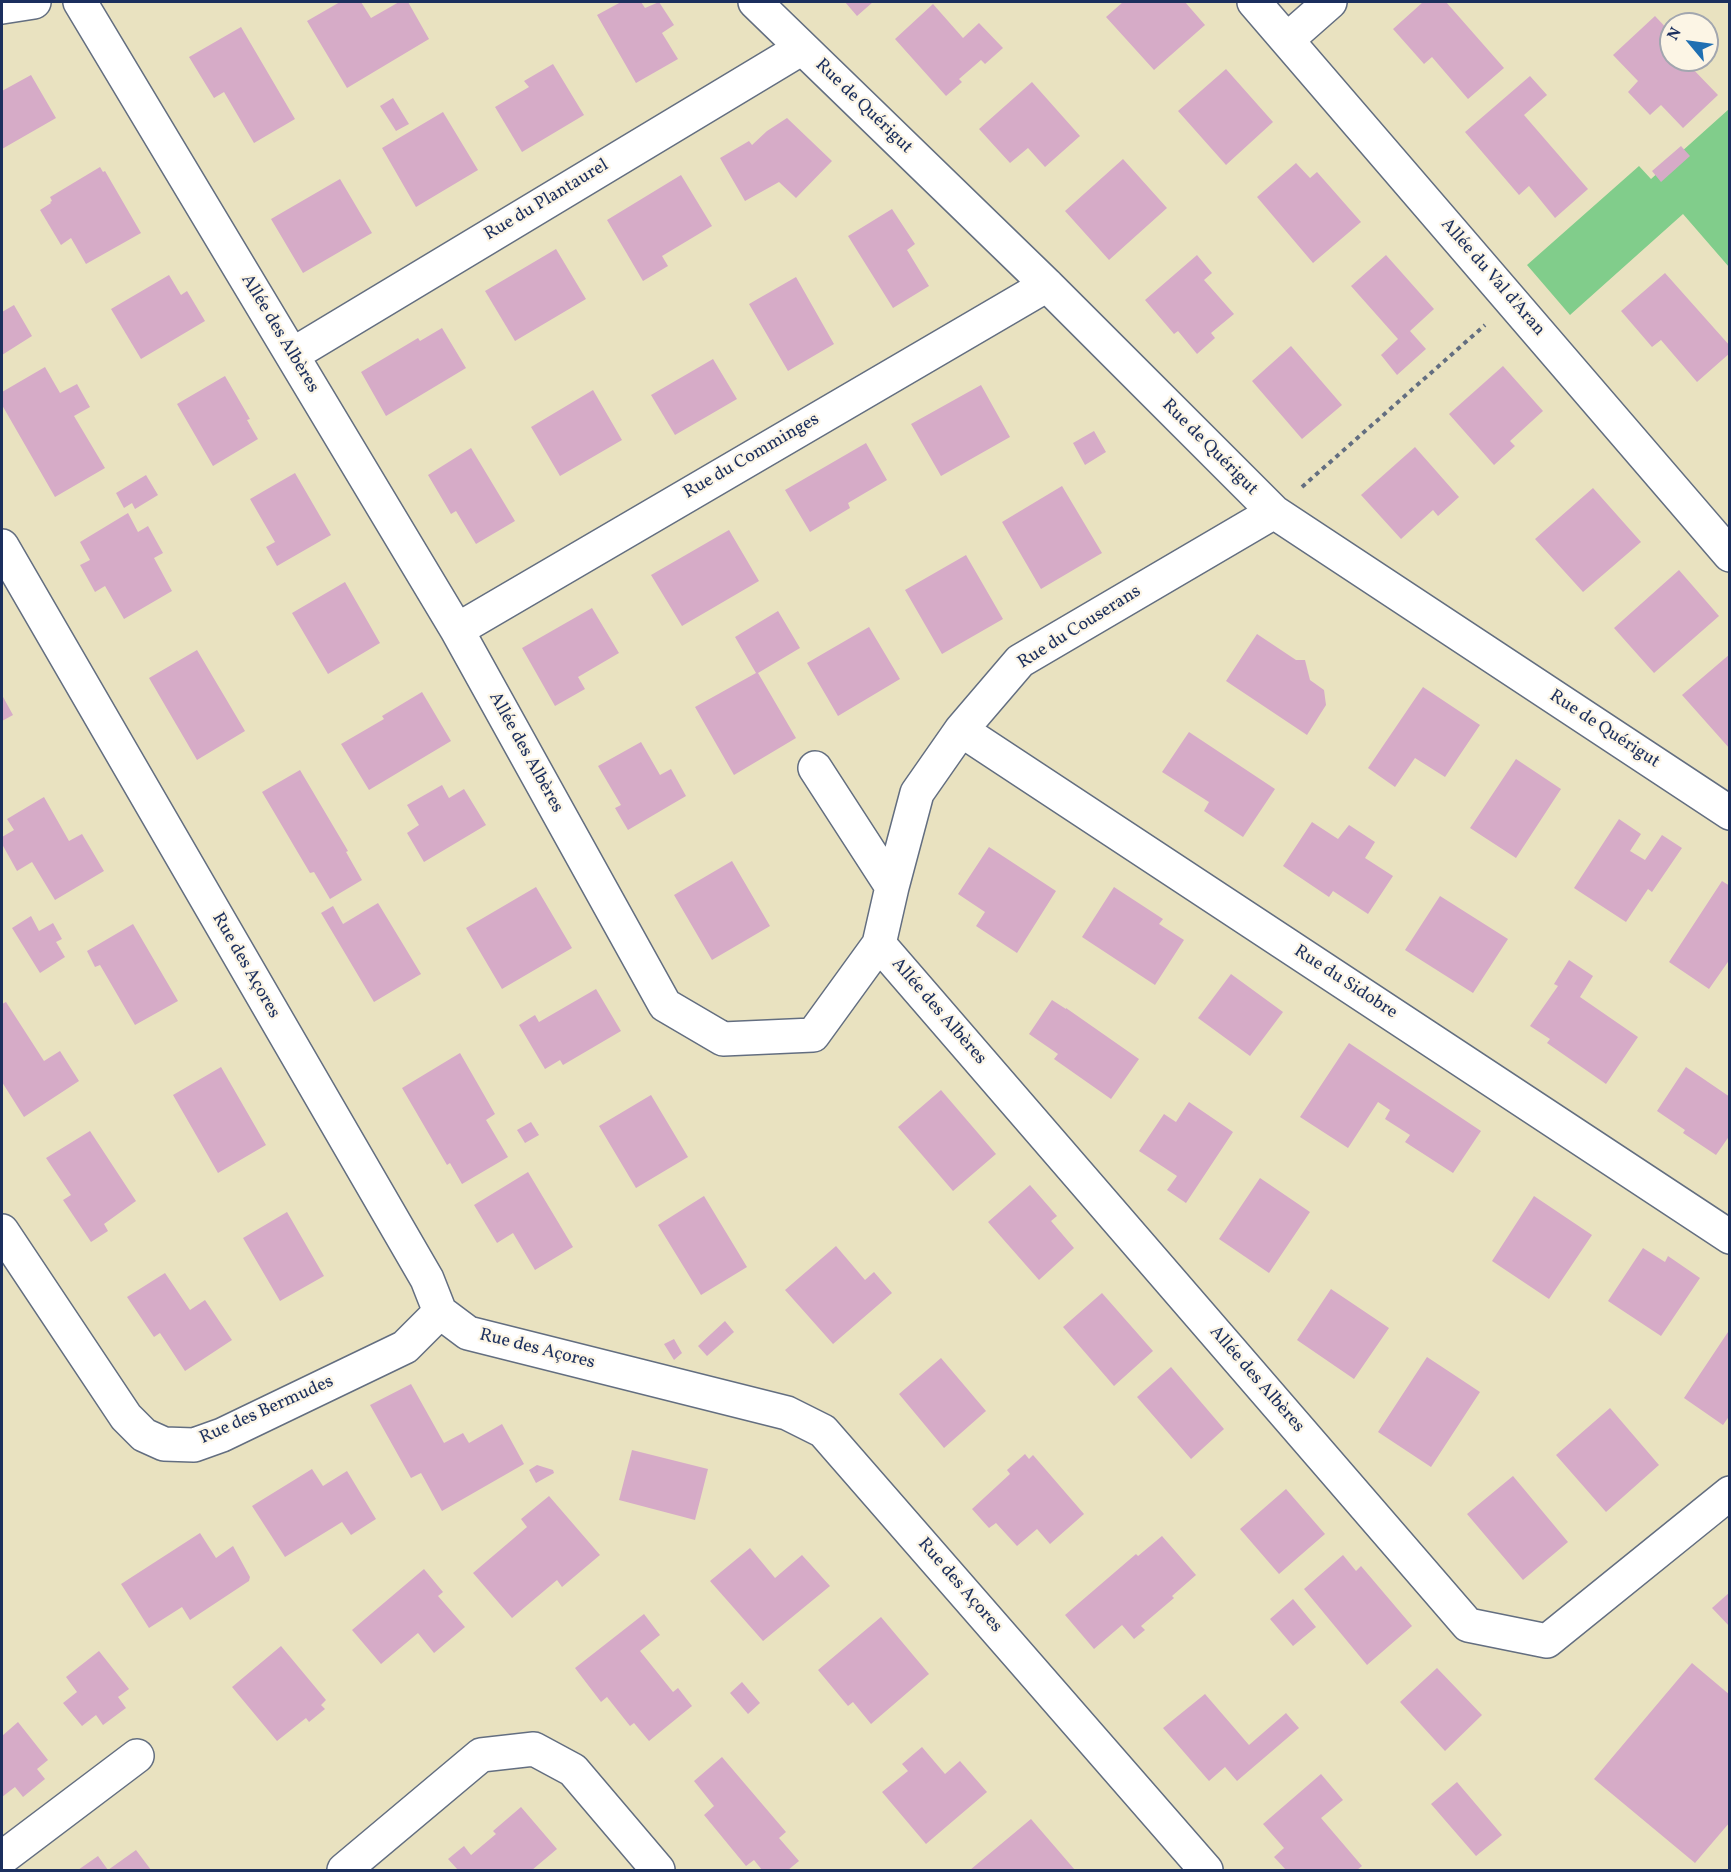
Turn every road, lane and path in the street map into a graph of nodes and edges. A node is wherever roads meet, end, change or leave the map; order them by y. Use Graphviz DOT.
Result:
graph roads {
  1 [pos="34,2"];
  2 [pos="80,2"];
  3 [pos="756,2"];
  4 [pos="1254,2"];
  5 [pos="1330,2"];
  6 [pos="2,8"];
  7 [pos="1288,39"];
  8 [pos="802,48"];
  9 [pos="1047,285"];
  10 [pos="1513,301"];
  11 [pos="292,356"];
  12 [pos="1274,512"];
  13 [pos="1730,555"];
  14 [pos="5,559"];
  15 [pos="457,630"];
  16 [pos="961,730"];
  17 [pos="815,768"];
  18 [pos="1730,813"];
  19 [pos="892,887"];
  20 [pos="879,944"];
  21 [pos="2,1231"];
  22 [pos="1730,1237"];
  23 [pos="440,1312"];
  24 [pos="1730,1493"];
  25 [pos="137,1756"];
  26 [pos="2,1858"];
  27 [pos="344,1870"];
  28 [pos="658,1870"];
  29 [pos="1206,1870"];
  1 -- 6 [label="street"];
  2 -- 11 [label="street, Allée des Albères"];
  3 -- 8 [label="street, Rue de Quérigut"];
  4 -- 7 [label="street, Allée du Val d'Aran"];
  5 -- 7 [label="street"];
  7 -- 10 [label="street, Allée du Val d'Aran"];
  8 -- 9 [label="street, Rue de Quérigut"];
  8 -- 11 [label="street, Rue du Plantaurel"];
  9 -- 12 [label="street, Rue de Quérigut"];
  9 -- 15 [label="street, Rue du Comminges"];
  10 -- 12 [label="path"];
  10 -- 13 [label="street, Allée du Val d'Aran"];
  11 -- 15 [label="street, Allée des Albères"];
  12 -- 16 [label="street, Rue du Couserans"];
  12 -- 18 [label="street, Rue de Quérigut"];
  14 -- 23 [label="street, Rue des Açores"];
  15 -- 20 [label="street, Allée des Albères"];
  16 -- 19 [label="street, Rue du Couserans"];
  16 -- 22 [label="street, Rue du Sidobre"];
  17 -- 19 [label="street"];
  19 -- 20 [label="street, Rue du Couserans"];
  20 -- 24 [label="street, Allée des Albères"];
  21 -- 23 [label="street, Rue des Bermudes"];
  23 -- 29 [label="street, Rue des Açores"];
  25 -- 26 [label="street"];
  27 -- 28 [label="street"];
}
